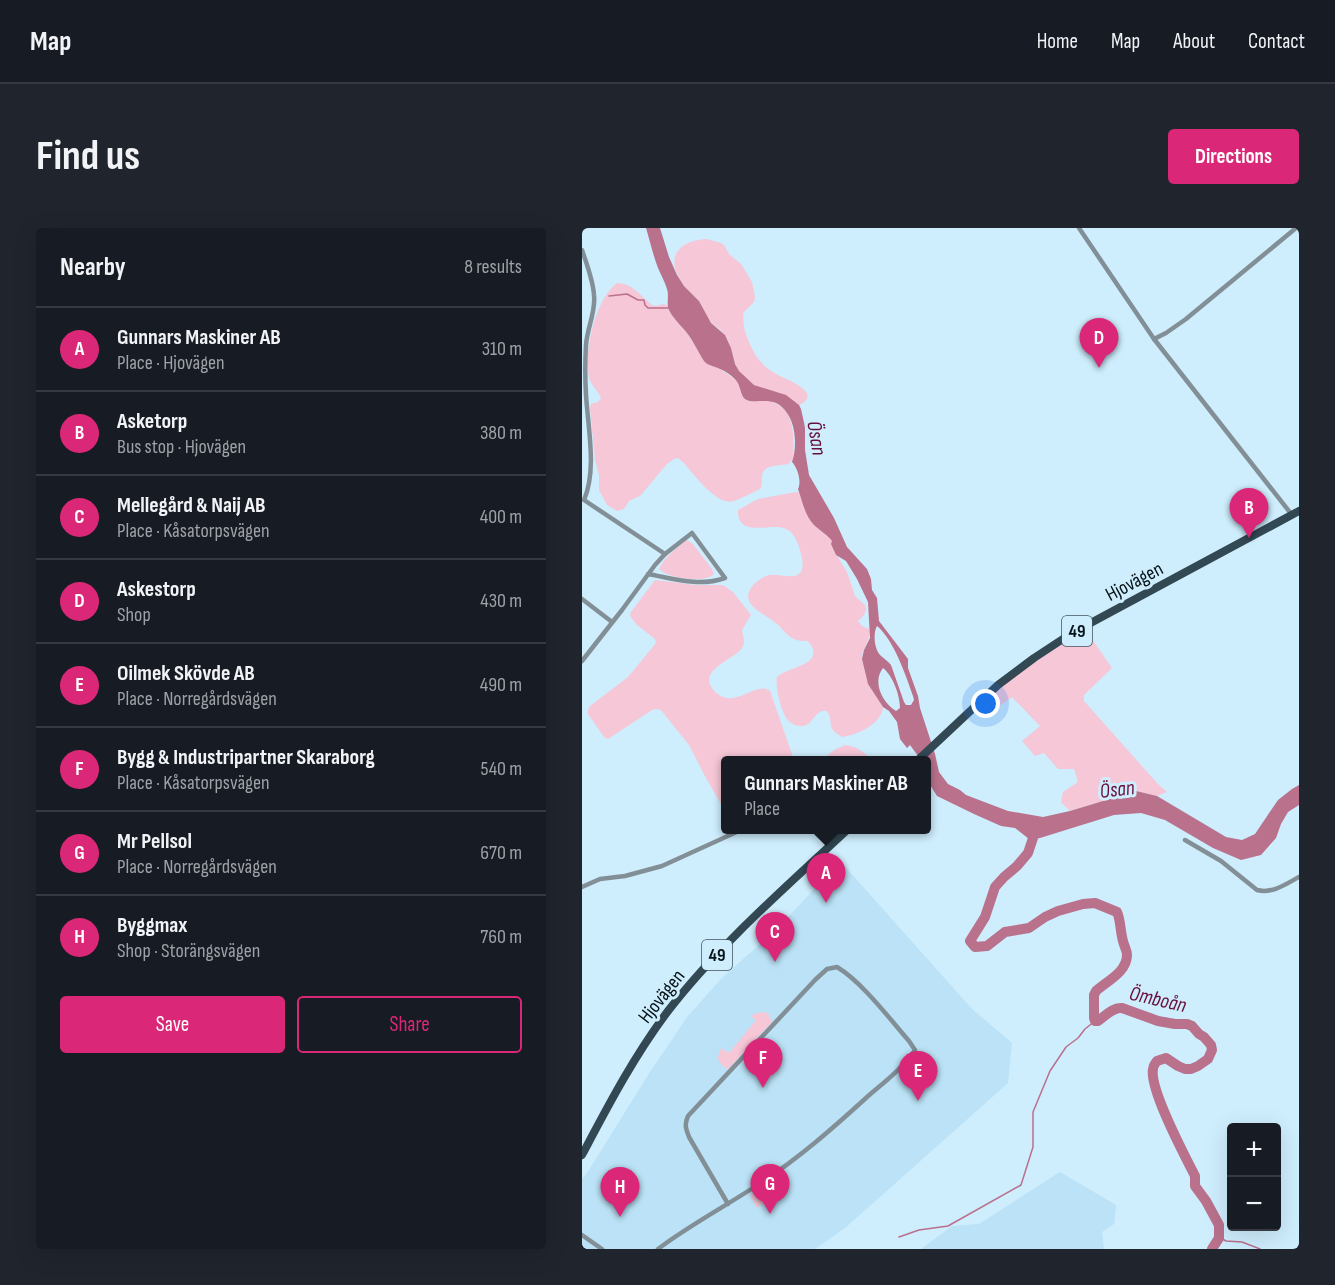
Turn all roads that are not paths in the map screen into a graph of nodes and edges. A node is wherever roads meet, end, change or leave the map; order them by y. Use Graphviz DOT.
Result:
graph roads {
  1 [pos="1079,228"];
  2 [pos="1296,228"];
  3 [pos="582,250"];
  4 [pos="589,326"];
  5 [pos="582,334"];
  6 [pos="1154,339"];
  7 [pos="1295,513"];
  8 [pos="665,554"];
  9 [pos="648,574"];
  10 [pos="582,599"];
  11 [pos="612,622"];
  12 [pos="582,661"];
  13 [pos="922,756"];
  14 [pos="732,834"];
  15 [pos="843,834"];
  16 [pos="1185,840"];
  17 [pos="1299,877"];
  18 [pos="582,887"];
  19 [pos="582,1155"];
  20 [pos="728,1204"];
  21 [pos="582,1235"];
  22 [pos="602,1249"];
  23 [pos="658,1249"];
  1 -- 6 [label="street"];
  2 -- 6 [label="street"];
  3 -- 4 [label="street"];
  4 -- 5 [label="street"];
  4 -- 8 [label="street"];
  6 -- 7 [label="street"];
  7 -- 13 [label="main road, Hjovägen / 49"];
  8 -- 9 [label="street"];
  8 -- 9 [label="street"];
  9 -- 11 [label="street"];
  10 -- 11 [label="street"];
  11 -- 12 [label="street"];
  14 -- 18 [label="street"];
  15 -- 19 [label="main road, Hjovägen / 49"];
  16 -- 17 [label="street"];
  20 -- 20 [label="street"];
  20 -- 23 [label="street"];
  21 -- 22 [label="street"];
}
